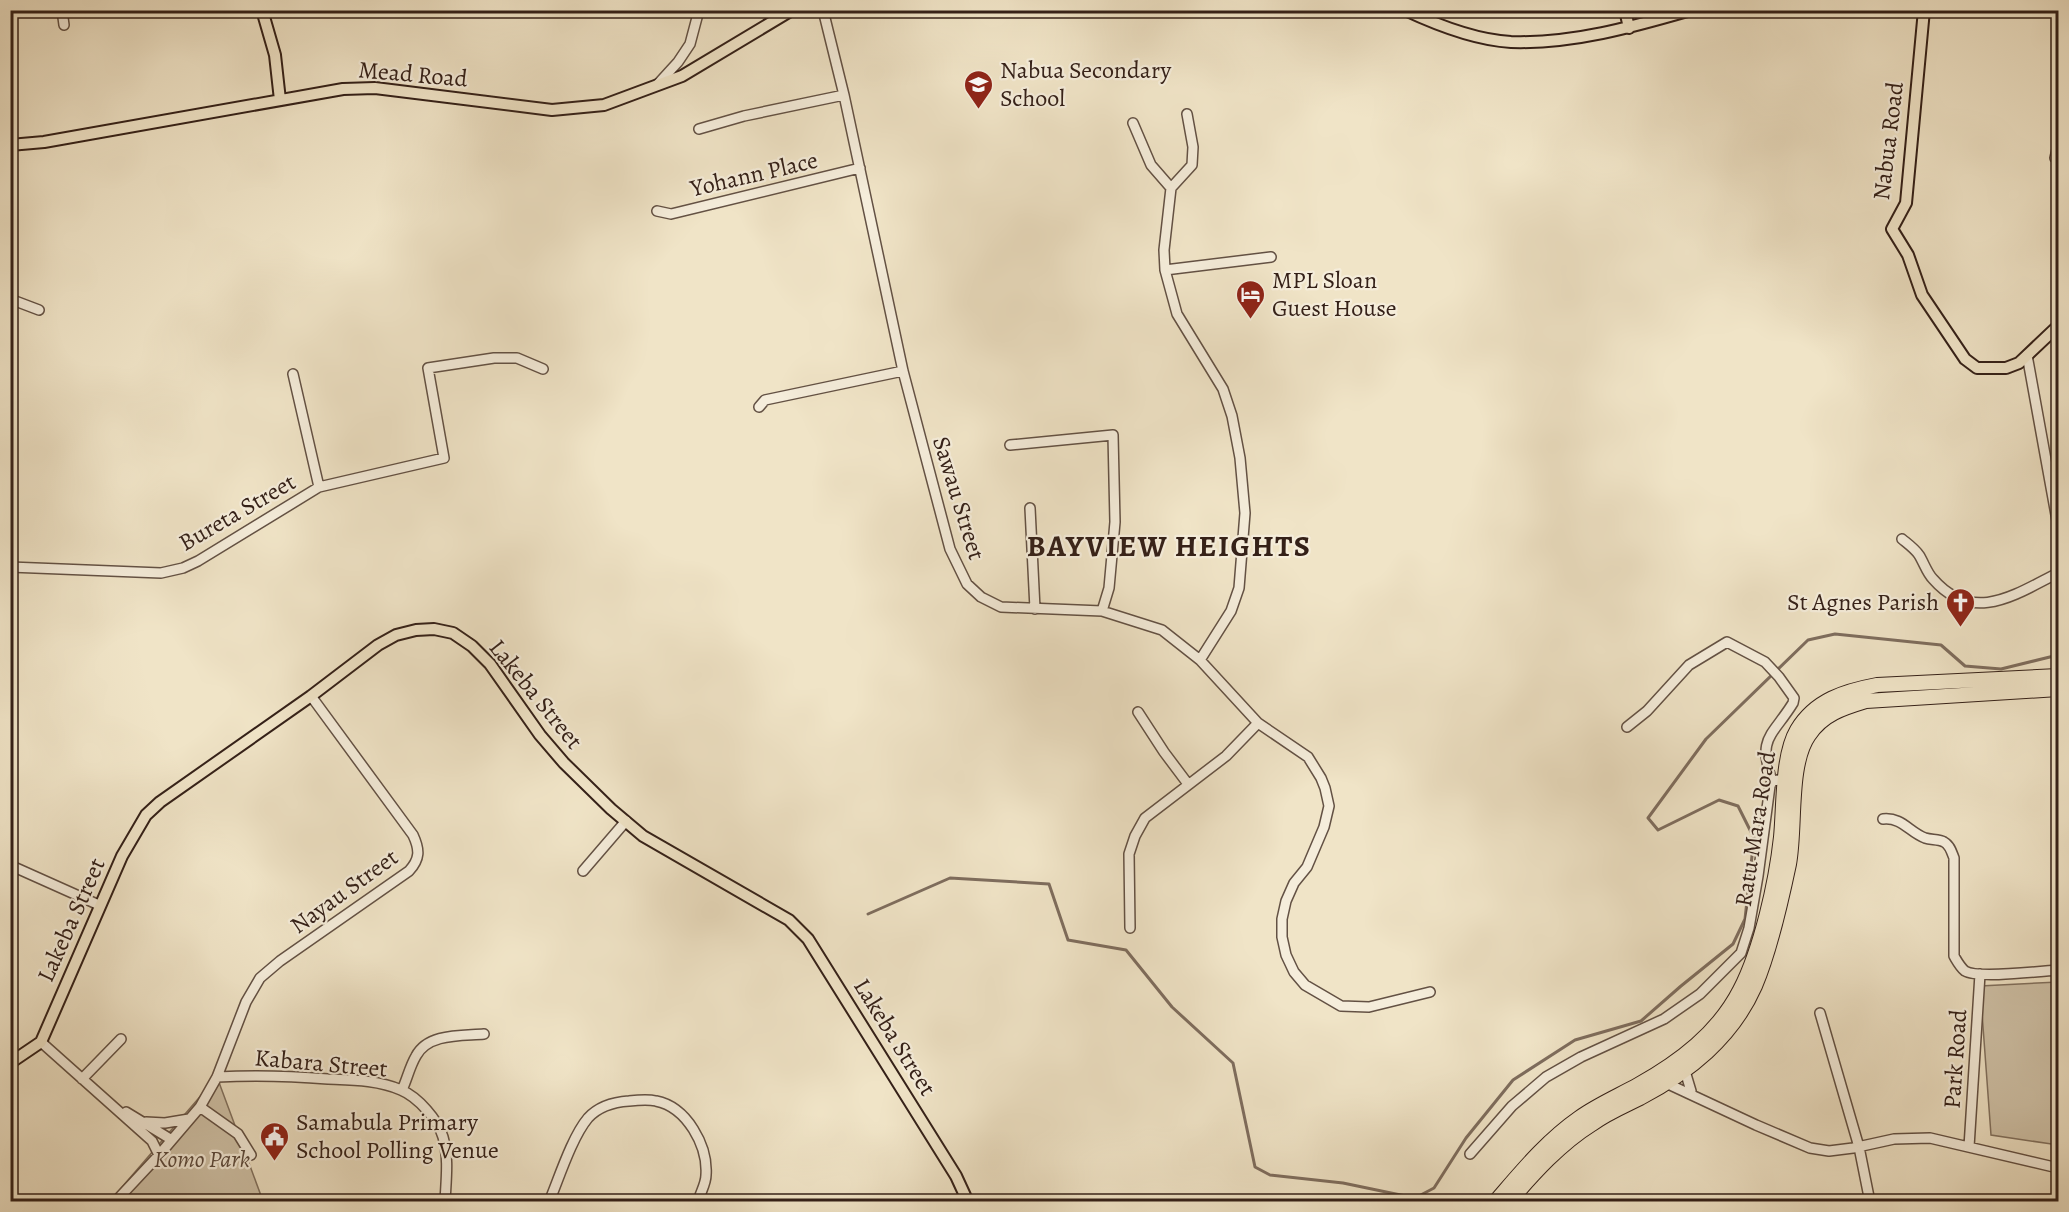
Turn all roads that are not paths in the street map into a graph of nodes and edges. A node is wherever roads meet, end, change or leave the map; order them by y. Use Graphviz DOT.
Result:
graph roads {
  1 [pos="63,10"];
  2 [pos="262,10"];
  3 [pos="699,10"];
  4 [pos="792,10"];
  5 [pos="823,10"];
  6 [pos="1405,10"];
  7 [pos="1625,10"];
  8 [pos="1691,10"];
  9 [pos="1924,10"];
  10 [pos="64,25"];
  11 [pos="1629,28"];
  12 [pos="656,86"];
  13 [pos="844,95"];
  14 [pos="280,100"];
  15 [pos="1187,114"];
  16 [pos="1133,123"];
  17 [pos="699,129"];
  18 [pos="10,145"];
  19 [pos="2058,145"];
  20 [pos="2055,158"];
  21 [pos="860,168"];
  22 [pos="1171,188"];
  23 [pos="657,211"];
  24 [pos="1271,257"];
  25 [pos="1165,270"];
  26 [pos="10,299"];
  27 [pos="39,310"];
  28 [pos="2058,326"];
  29 [pos="2027,355"];
  30 [pos="543,369"];
  31 [pos="903,371"];
  32 [pos="293,374"];
  33 [pos="759,406"];
  34 [pos="1010,445"];
  35 [pos="319,487"];
  36 [pos="1030,508"];
  37 [pos="2058,526"];
  38 [pos="1902,539"];
  39 [pos="10,567"];
  40 [pos="2058,573"];
  41 [pos="1035,609"];
  42 [pos="1102,611"];
  43 [pos="1200,660"];
  44 [pos="2058,676"];
  45 [pos="2058,689"];
  46 [pos="312,696"];
  47 [pos="1138,712"];
  48 [pos="1258,723"];
  49 [pos="1627,727"];
  50 [pos="1779,780"];
  51 [pos="1188,784"];
  52 [pos="1883,819"];
  53 [pos="626,821"];
  54 [pos="14,867"];
  55 [pos="583,871"];
  56 [pos="99,905"];
  57 [pos="1130,928"];
  58 [pos="2058,970"];
  59 [pos="1980,974"];
  60 [pos="1430,992"];
  61 [pos="1820,1013"];
  62 [pos="484,1034"];
  63 [pos="121,1039"];
  64 [pos="40,1042"];
  65 [pos="10,1063"];
  66 [pos="1685,1071"];
  67 [pos="217,1077"];
  68 [pos="82,1079"];
  69 [pos="1666,1083"];
  70 [pos="402,1090"];
  71 [pos="1690,1094"];
  72 [pos="200,1107"];
  73 [pos="118,1109"];
  74 [pos="189,1119"];
  75 [pos="144,1122"];
  76 [pos="172,1140"];
  77 [pos="1859,1147"];
  78 [pos="1969,1147"];
  79 [pos="1470,1154"];
  80 [pos="159,1155"];
  81 [pos="251,1155"];
  82 [pos="2058,1168"];
  83 [pos="115,1202"];
  84 [pos="445,1202"];
  85 [pos="549,1202"];
  86 [pos="698,1202"];
  87 [pos="968,1202"];
  88 [pos="1495,1202"];
  89 [pos="1509,1202"];
  90 [pos="1870,1202"];
  1 -- 10 [label="street"];
  2 -- 14 [label="main road"];
  3 -- 12 [label="street"];
  4 -- 12 [label="main road, Mead Road"];
  5 -- 13 [label="street, Sawau Street"];
  6 -- 11 [label="main road"];
  7 -- 11 [label="main road"];
  8 -- 11 [label="main road"];
  9 -- 29 [label="main road, Nabua Road"];
  12 -- 14 [label="main road, Mead Road"];
  13 -- 17 [label="street"];
  13 -- 21 [label="street, Sawau Street"];
  14 -- 18 [label="main road, Mead Road"];
  15 -- 22 [label="street"];
  16 -- 22 [label="street"];
  19 -- 20 [label="street"];
  21 -- 23 [label="street, Yohann Place"];
  21 -- 31 [label="street, Sawau Street"];
  22 -- 25 [label="street"];
  24 -- 25 [label="street"];
  25 -- 43 [label="street"];
  26 -- 27 [label="street"];
  28 -- 29 [label="main road, Nabua Road"];
  29 -- 37 [label="street"];
  30 -- 35 [label="street, Bureta Street"];
  31 -- 33 [label="street"];
  31 -- 41 [label="street, Sawau Street"];
  32 -- 35 [label="street"];
  34 -- 42 [label="street"];
  35 -- 39 [label="street, Bureta Street"];
  36 -- 41 [label="street"];
  38 -- 40 [label="street"];
  41 -- 42 [label="street, Sawau Street"];
  42 -- 43 [label="street, Sawau Street"];
  43 -- 48 [label="street, Sawau Street"];
  44 -- 50 [label="highway, Ratu Mara Road"];
  45 -- 66 [label="highway, Ratu Mara Road"];
  46 -- 53 [label="main road, Lakeba Street"];
  46 -- 56 [label="main road, Lakeba Street"];
  46 -- 67 [label="street, Nayau Street"];
  47 -- 51 [label="street"];
  48 -- 51 [label="street"];
  48 -- 60 [label="street, Sawau Street"];
  49 -- 50 [label="street"];
  50 -- 79 [label="street"];
  50 -- 88 [label="highway, Ratu Mara Road"];
  51 -- 57 [label="street"];
  52 -- 59 [label="street"];
  53 -- 55 [label="street"];
  53 -- 87 [label="main road, Lakeba Street"];
  54 -- 56 [label="street"];
  56 -- 64 [label="main road, Lakeba Street"];
  58 -- 59 [label="street"];
  59 -- 78 [label="street, Park Road"];
  61 -- 77 [label="street"];
  62 -- 70 [label="street"];
  63 -- 68 [label="street"];
  64 -- 65 [label="main road"];
  64 -- 68 [label="street"];
  66 -- 69 [label="highway, Ratu Mara Road"];
  66 -- 71 [label="street"];
  67 -- 70 [label="street, Kabara Street"];
  67 -- 72 [label="street, Nayau Street"];
  68 -- 73 [label="street"];
  69 -- 71 [label="street"];
  69 -- 89 [label="highway, Ratu Mara Road"];
  70 -- 84 [label="street, Kabara Street"];
  71 -- 77 [label="street"];
  72 -- 74 [label="street, Nayau Street"];
  72 -- 81 [label="street"];
  73 -- 75 [label="street"];
  73 -- 80 [label="street"];
  74 -- 75 [label="street"];
  74 -- 76 [label="street, Nayau Street"];
  75 -- 76 [label="street"];
  76 -- 80 [label="street, Nayau Street"];
  77 -- 78 [label="street"];
  77 -- 90 [label="street"];
  78 -- 82 [label="street"];
  80 -- 83 [label="street, Nayau Street"];
  85 -- 86 [label="street"];
}
